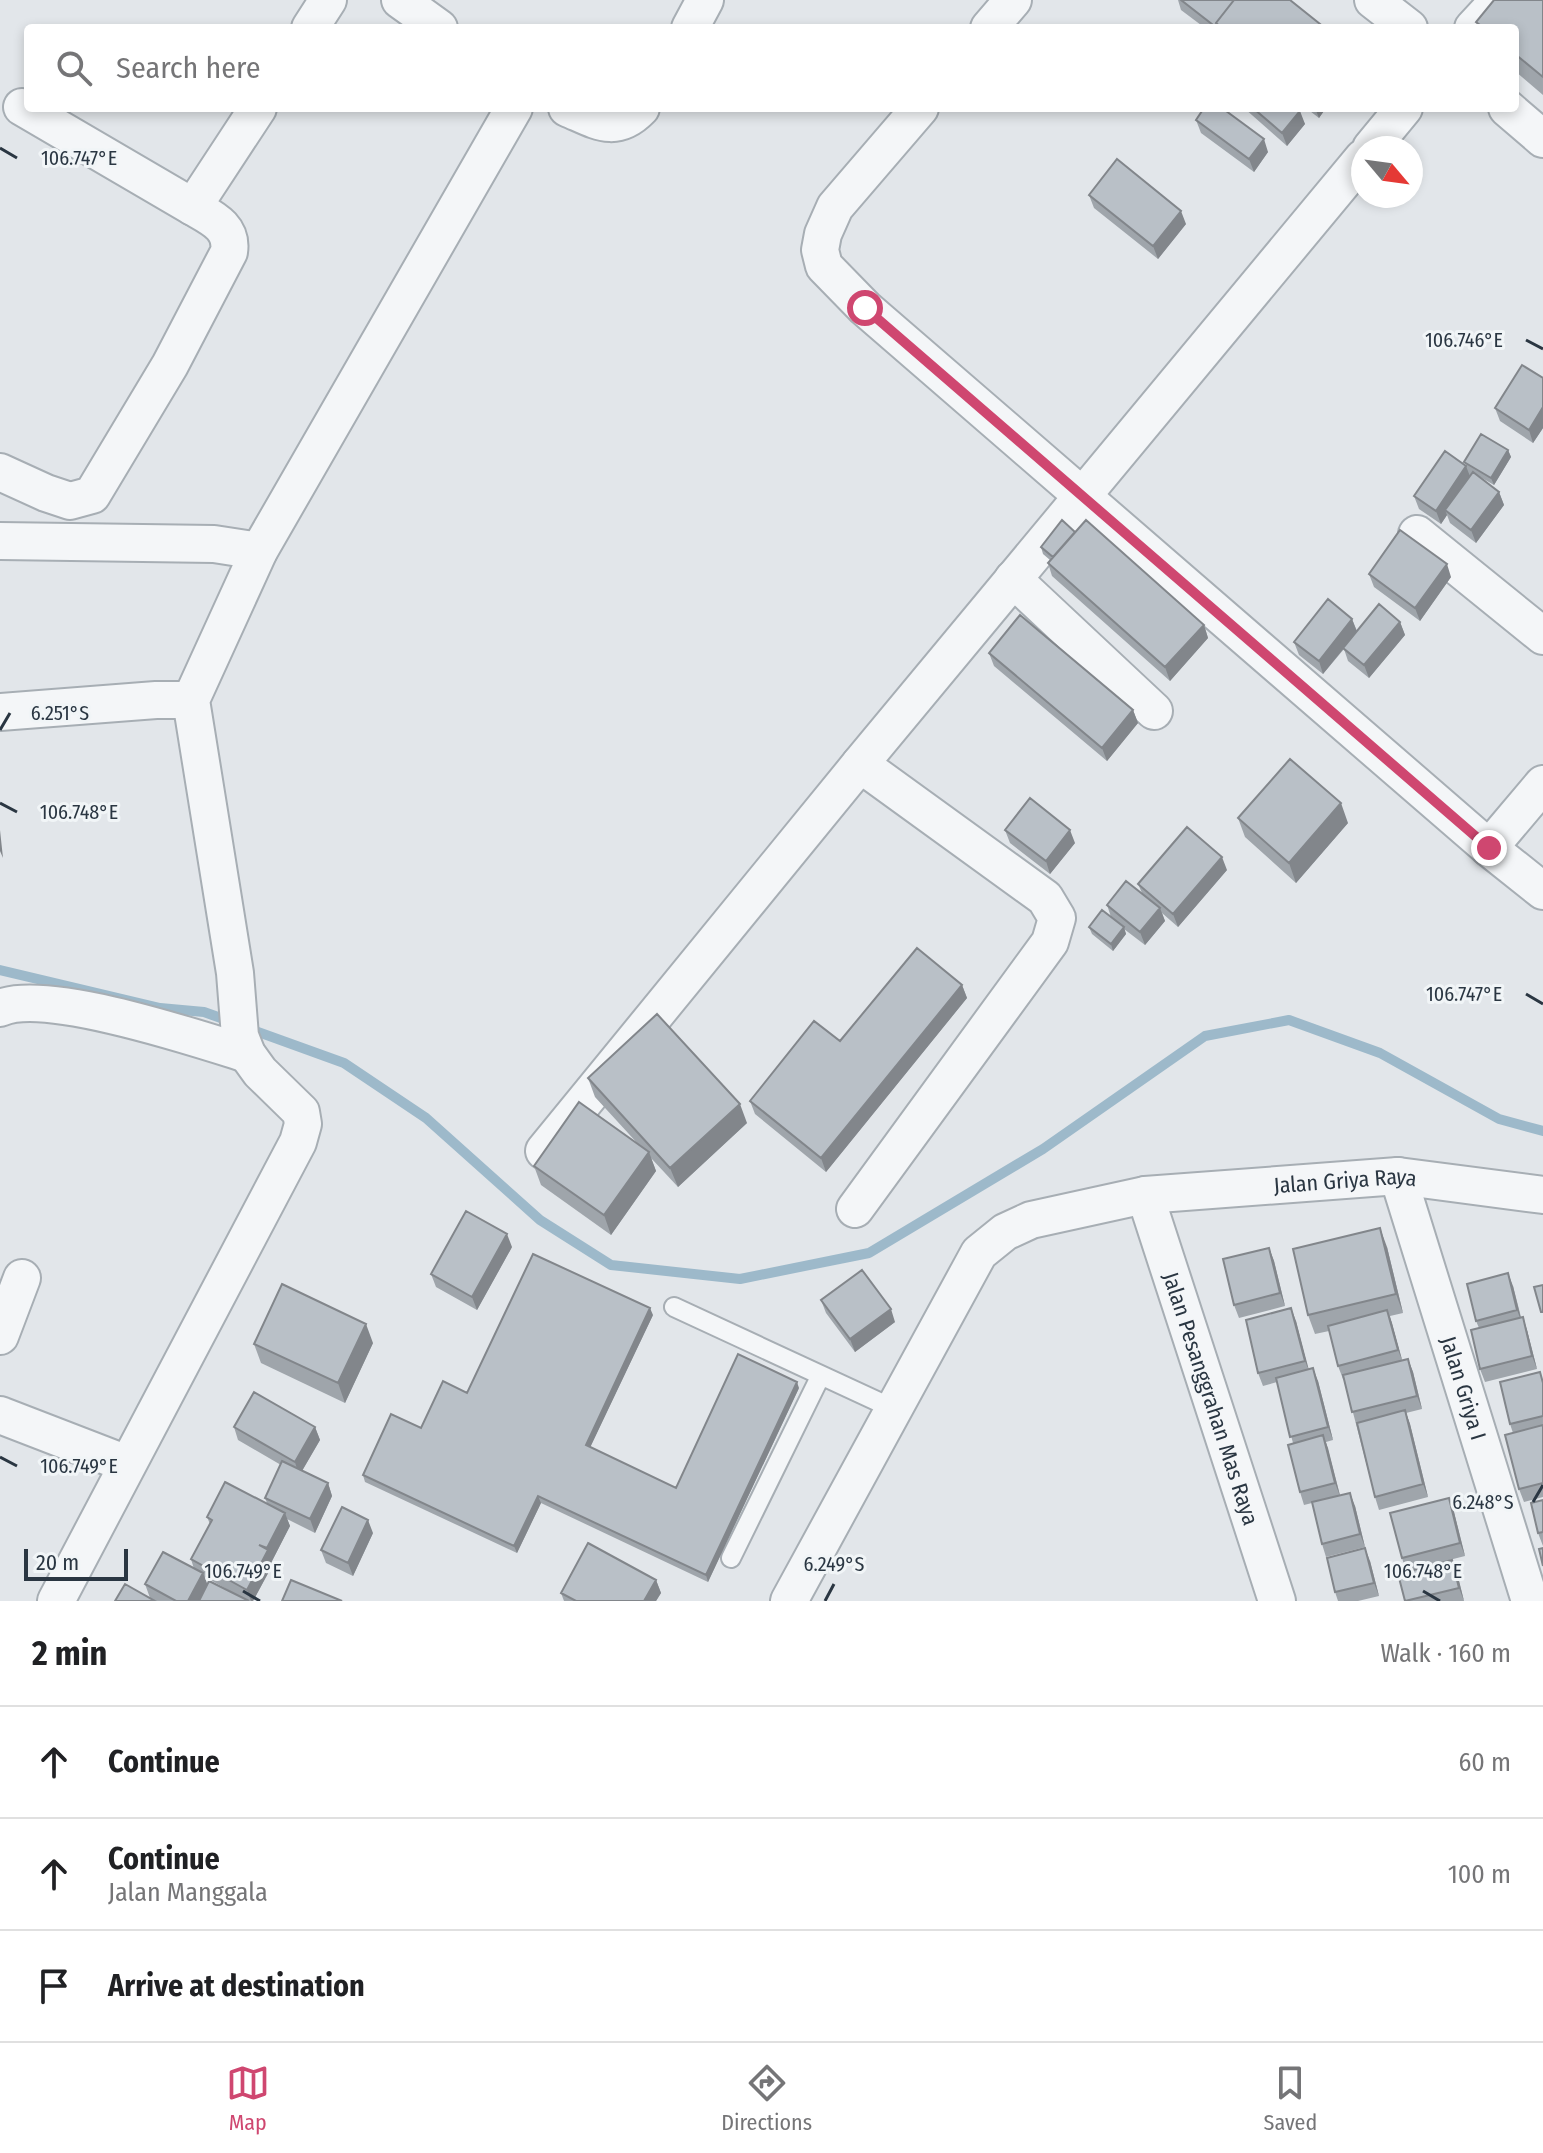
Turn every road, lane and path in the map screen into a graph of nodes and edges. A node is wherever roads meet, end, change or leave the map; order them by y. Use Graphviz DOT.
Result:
graph roads {
  1 [pos="328,0"];
  2 [pos="400,0"];
  3 [pos="705,0"];
  4 [pos="1013,0"];
  5 [pos="1373,0"];
  6 [pos="1499,0"];
  7 [pos="313,24"];
  8 [pos="433,24"];
  9 [pos="692,24"];
  10 [pos="992,24"];
  11 [pos="1404,24"];
  12 [pos="1477,24"];
  13 [pos="31,112"];
  14 [pos="255,112"];
  15 [pos="512,112"];
  16 [pos="576,112"];
  17 [pos="637,112"];
  18 [pos="917,112"];
  19 [pos="1401,112"];
  20 [pos="1512,112"];
  21 [pos="1381,136"];
  22 [pos="1543,139"];
  23 [pos="1351,172"];
  24 [pos="193,207"];
  25 [pos="0,472"];
  26 [pos="1083,494"];
  27 [pos="1417,534"];
  28 [pos="0,541"];
  29 [pos="259,551"];
  30 [pos="1013,579"];
  31 [pos="1543,636"];
  32 [pos="191,700"];
  33 [pos="1154,711"];
  34 [pos="0,712"];
  35 [pos="860,764"];
  36 [pos="1543,784"];
  37 [pos="1489,848"];
  38 [pos="1543,891"];
  39 [pos="0,1008"];
  40 [pos="242,1032"];
  41 [pos="544,1151"];
  42 [pos="1398,1176"];
  43 [pos="1145,1195"];
  44 [pos="1543,1195"];
  45 [pos="855,1209"];
  46 [pos="22,1278"];
  47 [pos="674,1307"];
  48 [pos="0,1336"];
  49 [pos="820,1377"];
  50 [pos="888,1406"];
  51 [pos="0,1415"];
  52 [pos="127,1464"];
  53 [pos="731,1558"];
  54 [pos="56,1601"];
  55 [pos="789,1601"];
  56 [pos="1277,1601"];
  57 [pos="1530,1601"];
  1 -- 7 [label="street"];
  2 -- 8 [label="street"];
  3 -- 9 [label="street"];
  4 -- 10 [label="street"];
  5 -- 11 [label="street"];
  6 -- 12 [label="street"];
  13 -- 24 [label="street"];
  14 -- 24 [label="street"];
  15 -- 29 [label="street"];
  16 -- 17 [label="street"];
  18 -- 26 [label="street"];
  19 -- 21 [label="street"];
  20 -- 22 [label="street"];
  23 -- 26 [label="street"];
  24 -- 25 [label="street"];
  26 -- 30 [label="street"];
  26 -- 37 [label="street"];
  27 -- 31 [label="street"];
  28 -- 29 [label="street"];
  29 -- 32 [label="street"];
  30 -- 33 [label="street"];
  30 -- 35 [label="street"];
  32 -- 34 [label="street"];
  32 -- 40 [label="street"];
  35 -- 41 [label="street"];
  35 -- 45 [label="street"];
  36 -- 37 [label="street"];
  37 -- 38 [label="street"];
  39 -- 40 [label="street"];
  40 -- 52 [label="street"];
  42 -- 43 [label="street, Jalan Griya Raya"];
  42 -- 44 [label="street, Jalan Griya Raya"];
  42 -- 57 [label="street, Jalan Griya I"];
  43 -- 50 [label="street, Jalan Griya Raya"];
  43 -- 56 [label="street, Jalan Pesanggrahan Mas Raya"];
  46 -- 48 [label="street"];
  47 -- 49 [label="lane"];
  49 -- 50 [label="lane"];
  49 -- 53 [label="lane"];
  50 -- 55 [label="street, Jalan Griya Raya"];
  51 -- 52 [label="street"];
  52 -- 54 [label="street"];
}
